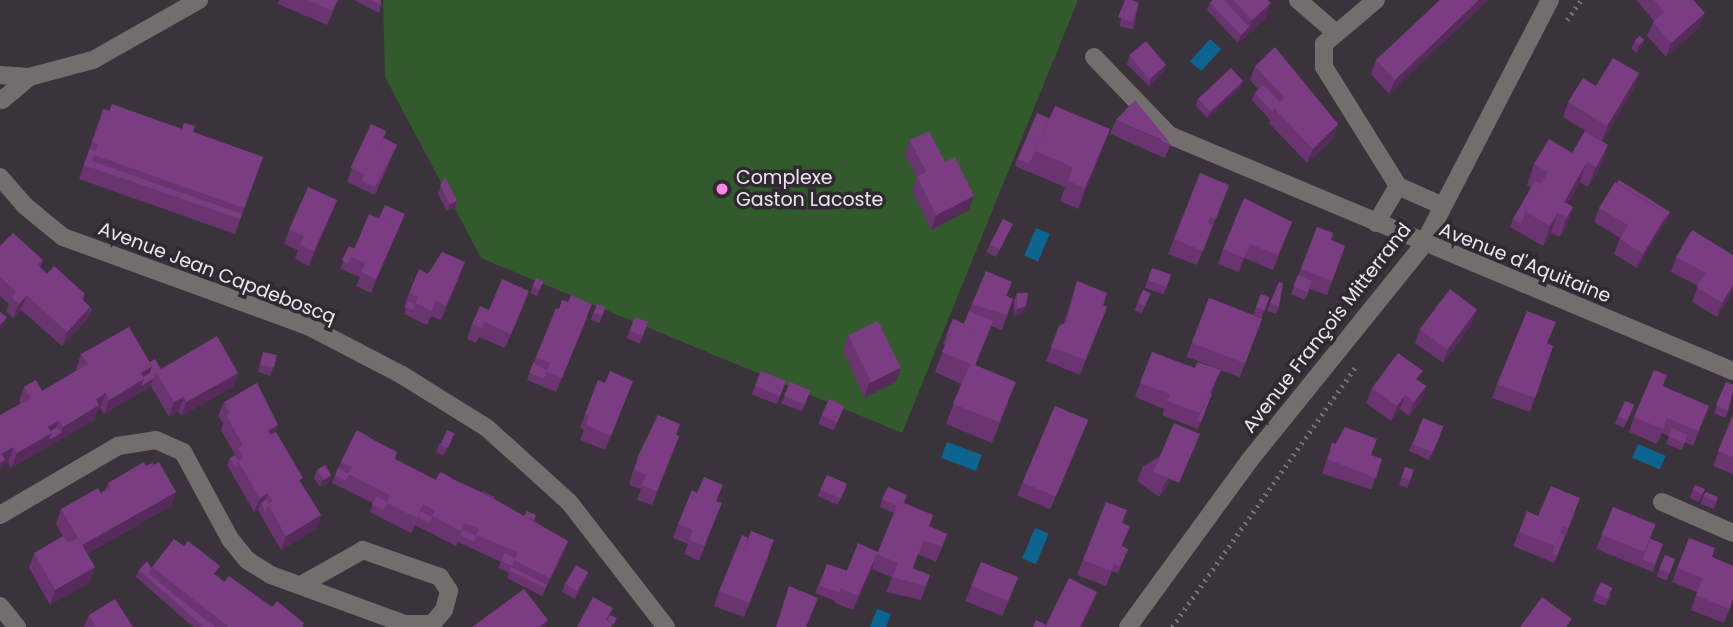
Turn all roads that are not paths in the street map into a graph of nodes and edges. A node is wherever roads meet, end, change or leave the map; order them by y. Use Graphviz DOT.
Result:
graph roads {
  1 [pos="199,0"];
  2 [pos="1298,0"];
  3 [pos="1550,0"];
  4 [pos="1367,3"];
  5 [pos="1336,33"];
  6 [pos="1094,58"];
  7 [pos="0,75"];
  8 [pos="29,77"];
  9 [pos="1,98"];
  10 [pos="0,170"];
  11 [pos="0,178"];
  12 [pos="1398,186"];
  13 [pos="1443,206"];
  14 [pos="1376,223"];
  15 [pos="1423,245"];
  16 [pos="1733,371"];
  17 [pos="1662,502"];
  18 [pos="0,515"];
  19 [pos="1733,533"];
  20 [pos="300,585"];
  21 [pos="0,606"];
  22 [pos="17,627"];
  23 [pos="666,627"];
  24 [pos="1128,627"];
  1 -- 8 [label="street"];
  2 -- 5 [label="street"];
  3 -- 13 [label="street, Avenue François Mitterrand"];
  4 -- 5 [label="street"];
  5 -- 12 [label="street"];
  6 -- 14 [label="street, Avenue d'Aquitaine"];
  7 -- 8 [label="street"];
  8 -- 9 [label="street"];
  10 -- 11 [label="street, Avenue Jean Capdeboscq"];
  11 -- 23 [label="street, Avenue Jean Capdeboscq"];
  12 -- 13 [label="street"];
  12 -- 14 [label="street"];
  13 -- 15 [label="street, Avenue François Mitterrand"];
  14 -- 15 [label="street, Avenue d'Aquitaine"];
  15 -- 16 [label="street, Avenue d'Aquitaine"];
  15 -- 24 [label="street, Avenue François Mitterrand"];
  17 -- 19 [label="street"];
  18 -- 20 [label="street"];
  20 -- 20 [label="street"];
  21 -- 22 [label="street"];
}
